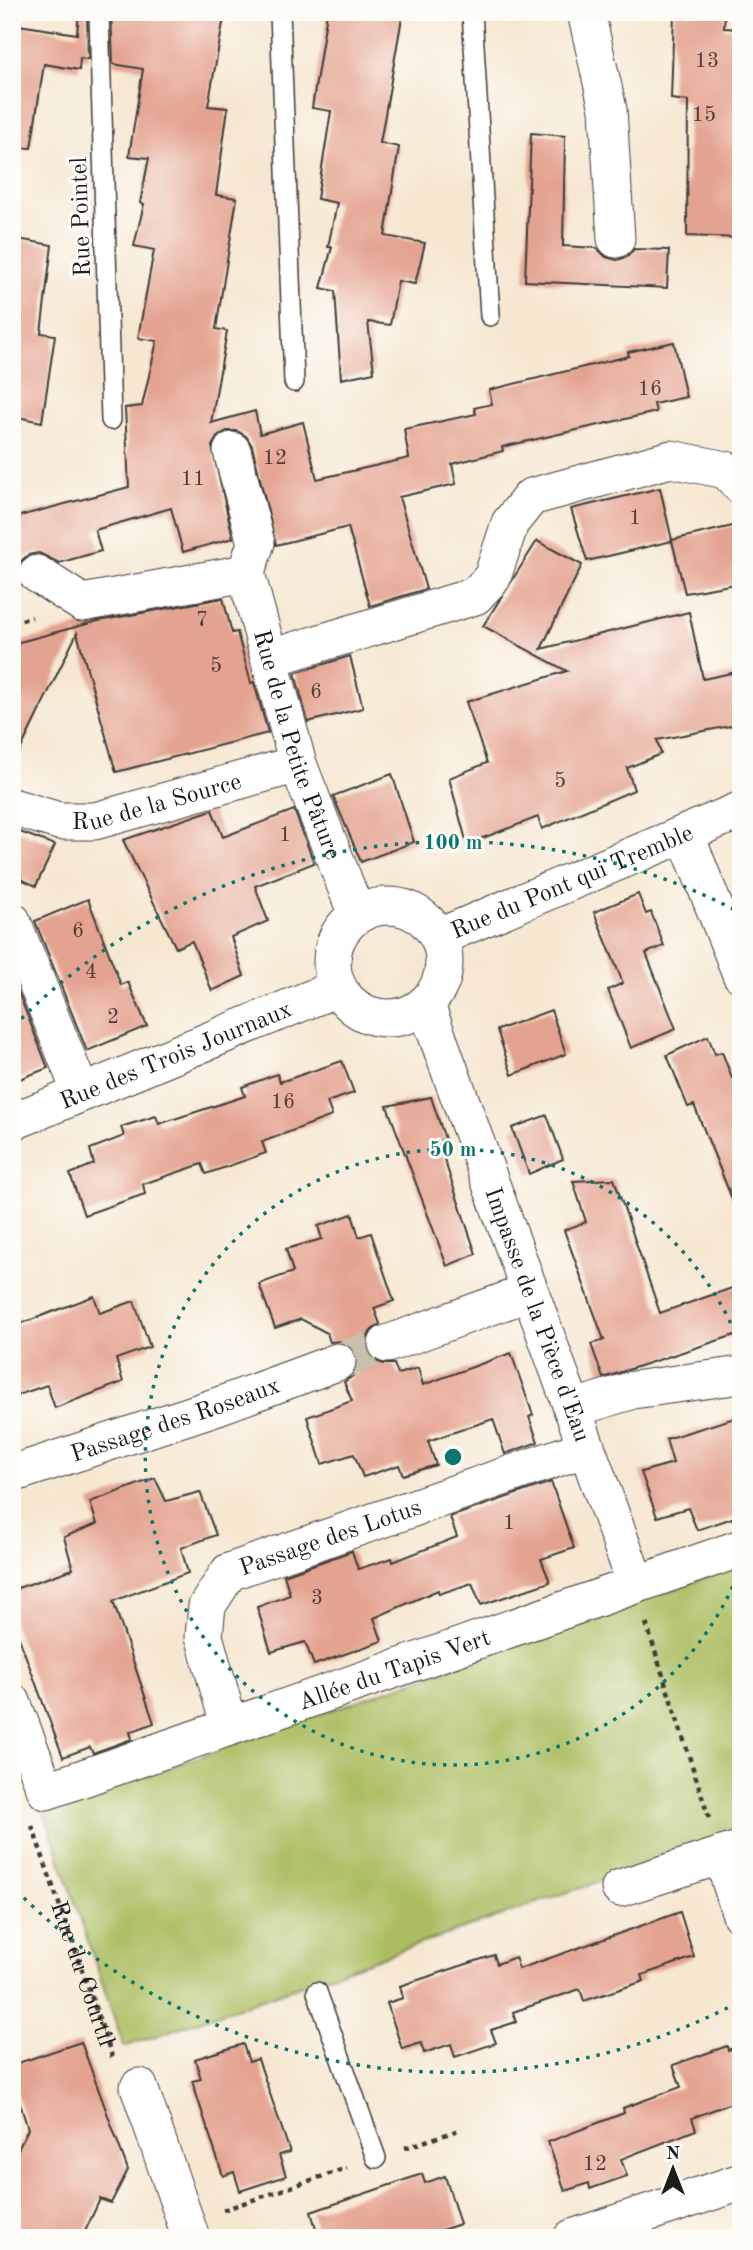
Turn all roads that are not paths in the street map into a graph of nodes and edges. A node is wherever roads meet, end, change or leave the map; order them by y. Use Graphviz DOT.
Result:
graph roads {
  1 [pos="99,12"];
  2 [pos="280,12"];
  3 [pos="472,12"];
  4 [pos="586,12"];
  5 [pos="616,239"];
  6 [pos="490,316"];
  7 [pos="294,382"];
  8 [pos="111,420"];
  9 [pos="232,450"];
  10 [pos="741,486"];
  11 [pos="247,573"];
  12 [pos="37,574"];
  13 [pos="271,658"];
  14 [pos="298,764"];
  15 [pos="12,807"];
  16 [pos="741,810"];
  17 [pos="685,834"];
  18 [pos="357,915"];
  19 [pos="12,921"];
  20 [pos="439,937"];
  21 [pos="741,974"];
  22 [pos="337,988"];
  23 [pos="426,1005"];
  24 [pos="81,1093"];
  25 [pos="12,1122"];
  26 [pos="530,1292"];
  27 [pos="387,1344"];
  28 [pos="337,1362"];
  29 [pos="741,1374"];
  30 [pos="572,1409"];
  31 [pos="586,1448"];
  32 [pos="12,1474"];
  33 [pos="741,1548"];
  34 [pos="636,1584"];
  35 [pos="12,1702"];
  36 [pos="229,1726"];
  37 [pos="731,1852"];
  38 [pos="620,1888"];
  39 [pos="741,1915"];
  40 [pos="317,1992"];
  41 [pos="139,2087"];
  42 [pos="376,2158"];
  43 [pos="741,2182"];
  44 [pos="188,2230"];
  45 [pos="572,2238"];
  1 -- 8 [label="lane, Rue Pointel"];
  2 -- 7 [label="lane"];
  3 -- 6 [label="lane"];
  4 -- 5 [label="street"];
  9 -- 11 [label="street, Rue de la Petite Pâture"];
  10 -- 13 [label="street"];
  11 -- 12 [label="street"];
  11 -- 13 [label="street, Rue de la Petite Pâture"];
  13 -- 14 [label="street, Rue de la Petite Pâture"];
  14 -- 15 [label="street, Rue de la Source"];
  14 -- 18 [label="street, Rue de la Petite Pâture"];
  16 -- 17 [label="street, Rue du Pont qui Tremble"];
  17 -- 20 [label="street, Rue du Pont qui Tremble"];
  17 -- 21 [label="street"];
  18 -- 20 [label="street"];
  18 -- 22 [label="street"];
  19 -- 24 [label="street"];
  20 -- 23 [label="street"];
  22 -- 23 [label="street"];
  22 -- 24 [label="street, Rue des Trois Journaux"];
  23 -- 26 [label="street, Impasse de la Pièce d'Eau"];
  24 -- 25 [label="street, Rue des Trois Journaux"];
  26 -- 27 [label="street"];
  26 -- 30 [label="street, Impasse de la Pièce d'Eau"];
  28 -- 32 [label="street, Passage des Roseaux"];
  29 -- 30 [label="street"];
  30 -- 31 [label="street, Impasse de la Pièce d'Eau"];
  31 -- 34 [label="street, Impasse de la Pièce d'Eau"];
  31 -- 36 [label="street, Passage des Lotus"];
  33 -- 34 [label="street, Allée du Tapis Vert"];
  34 -- 36 [label="street, Allée du Tapis Vert"];
  35 -- 36 [label="street, Allée du Tapis Vert"];
  37 -- 38 [label="street"];
  37 -- 39 [label="street"];
  40 -- 42 [label="lane"];
  41 -- 44 [label="street"];
  43 -- 45 [label="street"];
}
